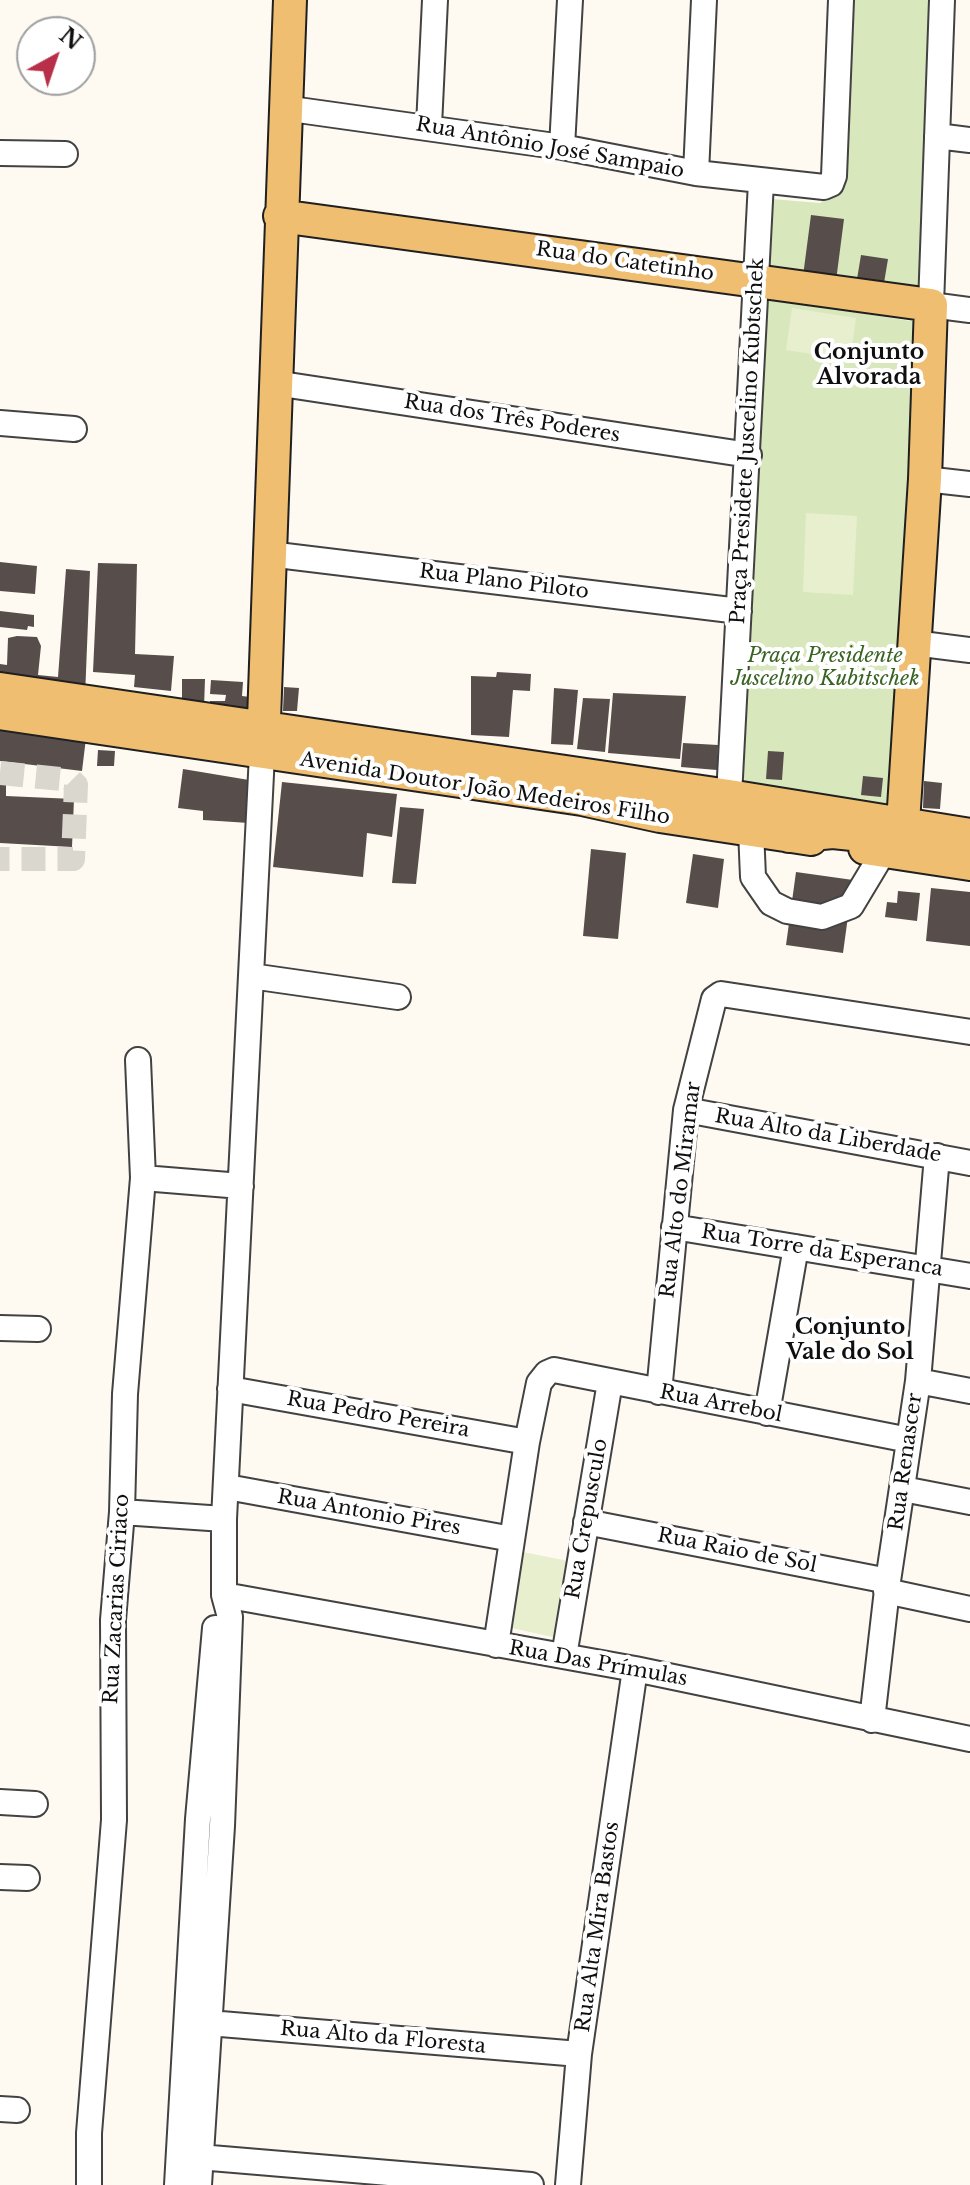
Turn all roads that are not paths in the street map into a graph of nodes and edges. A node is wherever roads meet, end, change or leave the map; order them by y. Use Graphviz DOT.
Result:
graph roads {
  1 [pos="290,0"];
  2 [pos="435,0"];
  3 [pos="570,0"];
  4 [pos="704,0"];
  5 [pos="841,0"];
  6 [pos="942,0"];
  7 [pos="284,108"];
  8 [pos="429,126"];
  9 [pos="937,136"];
  10 [pos="970,140"];
  11 [pos="562,147"];
  12 [pos="0,153"];
  13 [pos="65,154"];
  14 [pos="696,173"];
  15 [pos="761,182"];
  16 [pos="280,216"];
  17 [pos="756,280"];
  18 [pos="931,305"];
  19 [pos="970,310"];
  20 [pos="275,383"];
  21 [pos="0,423"];
  22 [pos="74,429"];
  23 [pos="749,455"];
  24 [pos="925,479"];
  25 [pos="970,484"];
  26 [pos="269,554"];
  27 [pos="739,611"];
  28 [pos="914,643"];
  29 [pos="970,650"];
  30 [pos="0,689"];
  31 [pos="0,713"];
  32 [pos="263,741"];
  33 [pos="729,796"];
  34 [pos="757,815"];
  35 [pos="660,816"];
  36 [pos="903,823"];
  37 [pos="970,835"];
  38 [pos="789,836"];
  39 [pos="884,851"];
  40 [pos="970,864"];
  41 [pos="251,976"];
  42 [pos="398,997"];
  43 [pos="970,1032"];
  44 [pos="138,1060"];
  45 [pos="686,1110"];
  46 [pos="937,1156"];
  47 [pos="970,1163"];
  48 [pos="143,1178"];
  49 [pos="241,1186"];
  50 [pos="674,1227"];
  51 [pos="796,1247"];
  52 [pos="929,1269"];
  53 [pos="970,1276"];
  54 [pos="0,1328"];
  55 [pos="38,1329"];
  56 [pos="918,1381"];
  57 [pos="610,1382"];
  58 [pos="230,1389"];
  59 [pos="970,1391"];
  60 [pos="659,1392"];
  61 [pos="767,1413"];
  62 [pos="909,1440"];
  63 [pos="527,1442"];
  64 [pos="227,1487"];
  65 [pos="903,1489"];
  66 [pos="970,1502"];
  67 [pos="122,1512"];
  68 [pos="224,1519"];
  69 [pos="586,1522"];
  70 [pos="512,1539"];
  71 [pos="887,1586"];
  72 [pos="224,1595"];
  73 [pos="970,1609"];
  74 [pos="496,1645"];
  75 [pos="564,1656"];
  76 [pos="635,1669"];
  77 [pos="872,1720"];
  78 [pos="970,1739"];
  79 [pos="0,1802"];
  80 [pos="35,1804"];
  81 [pos="0,1877"];
  82 [pos="27,1878"];
  83 [pos="198,2022"];
  84 [pos="579,2054"];
  85 [pos="191,2156"];
  86 [pos="89,2185"];
  87 [pos="177,2185"];
  88 [pos="199,2185"];
  89 [pos="531,2185"];
  90 [pos="568,2185"];
  1 -- 7 [label="main road"];
  2 -- 8 [label="street"];
  3 -- 11 [label="street"];
  4 -- 14 [label="street"];
  5 -- 15 [label="street, Rua Antônio José Sampaio"];
  6 -- 9 [label="street"];
  7 -- 8 [label="street, Rua Antônio José Sampaio"];
  7 -- 16 [label="main road"];
  8 -- 11 [label="street, Rua Antônio José Sampaio"];
  9 -- 10 [label="street"];
  9 -- 18 [label="street"];
  11 -- 14 [label="street, Rua Antônio José Sampaio"];
  12 -- 13 [label="street"];
  14 -- 15 [label="street, Rua Antônio José Sampaio"];
  15 -- 17 [label="street, Praça Presidete Juscelino Kubtschek"];
  16 -- 17 [label="main road, Rua do Catetinho"];
  16 -- 20 [label="main road"];
  17 -- 18 [label="main road, Rua do Catetinho"];
  17 -- 23 [label="street, Praça Presidete Juscelino Kubtschek"];
  18 -- 19 [label="street, Rua do Catetinho"];
  18 -- 24 [label="main road"];
  20 -- 23 [label="street, Rua dos Três Poderes"];
  20 -- 26 [label="main road"];
  21 -- 22 [label="street"];
  23 -- 27 [label="street, Praça Presidete Juscelino Kubtschek"];
  24 -- 25 [label="street"];
  24 -- 28 [label="main road"];
  26 -- 27 [label="street, Rua Plano Piloto"];
  26 -- 32 [label="main road"];
  27 -- 33 [label="street, Praça Presidete Juscelino Kubtschek"];
  28 -- 29 [label="street"];
  28 -- 36 [label="main road"];
  30 -- 32 [label="main road, Avenida Doutor João Medeiros Filho"];
  31 -- 32 [label="main road, Avenida Doutor João Medeiros Filho"];
  32 -- 33 [label="main road, Avenida Doutor João Medeiros Filho"];
  32 -- 35 [label="main road, Avenida Doutor João Medeiros Filho"];
  32 -- 41 [label="street"];
  33 -- 34 [label="main road, Avenida Doutor João Medeiros Filho"];
  33 -- 35 [label="main road"];
  34 -- 35 [label="main road, Avenida Doutor João Medeiros Filho"];
  34 -- 36 [label="main road, Avenida Doutor João Medeiros Filho"];
  34 -- 38 [label="main road, Avenida Doutor João Medeiros Filho"];
  34 -- 39 [label="street"];
  36 -- 37 [label="main road, Avenida Doutor João Medeiros Filho"];
  36 -- 38 [label="main road"];
  38 -- 39 [label="main road, Avenida Doutor João Medeiros Filho"];
  39 -- 40 [label="main road, Avenida Doutor João Medeiros Filho"];
  41 -- 42 [label="street"];
  41 -- 49 [label="street"];
  43 -- 45 [label="street, Rua Alto do Miramar"];
  44 -- 48 [label="street, Rua Zacarias Ciriaco"];
  45 -- 46 [label="street, Rua Alto da Liberdade"];
  45 -- 50 [label="street, Rua Alto do Miramar"];
  46 -- 47 [label="street, Rua Alto da Liberdade"];
  46 -- 52 [label="street, Rua Renascer"];
  48 -- 49 [label="street"];
  48 -- 67 [label="street, Rua Zacarias Ciriaco"];
  49 -- 58 [label="street"];
  50 -- 51 [label="street, Rua Torre da Esperanca"];
  50 -- 60 [label="street, Rua Alto do Miramar"];
  51 -- 52 [label="street, Rua Torre da Esperanca"];
  51 -- 61 [label="street"];
  52 -- 53 [label="street, Rua Torre da Esperanca"];
  52 -- 56 [label="street, Rua Renascer"];
  54 -- 55 [label="street"];
  56 -- 59 [label="street"];
  56 -- 62 [label="street, Rua Renascer"];
  57 -- 60 [label="street, Rua Arrebol"];
  57 -- 63 [label="street, Rua Arrebol"];
  57 -- 69 [label="street, Rua Crepusculo"];
  58 -- 63 [label="street, Rua Pedro Pereira"];
  58 -- 64 [label="street"];
  60 -- 61 [label="street, Rua Arrebol"];
  61 -- 62 [label="street, Rua Arrebol"];
  62 -- 65 [label="street, Rua Renascer"];
  63 -- 70 [label="street"];
  64 -- 68 [label="street"];
  64 -- 70 [label="street, Rua Antonio Pires"];
  65 -- 66 [label="street"];
  65 -- 71 [label="street, Rua Renascer"];
  67 -- 68 [label="street"];
  67 -- 86 [label="street, Rua Zacarias Ciriaco"];
  68 -- 72 [label="street"];
  69 -- 71 [label="street, Rua Raio de Sol"];
  69 -- 75 [label="street, Rua Crepusculo"];
  70 -- 74 [label="street"];
  71 -- 73 [label="street, Rua Raio de Sol"];
  71 -- 77 [label="street, Rua Renascer"];
  72 -- 74 [label="street, Rua Das Prímulas"];
  72 -- 83 [label="street"];
  74 -- 75 [label="street, Rua Das Prímulas"];
  75 -- 76 [label="street, Rua Das Prímulas"];
  76 -- 77 [label="street, Rua Das Prímulas"];
  76 -- 84 [label="street, Rua Alta Mira Bastos"];
  77 -- 78 [label="street, Rua Das Prímulas"];
  79 -- 80 [label="street"];
  81 -- 82 [label="street"];
  83 -- 84 [label="street, Rua Alto da Floresta"];
  83 -- 85 [label="street"];
  84 -- 90 [label="street, Rua Alta Mira Bastos"];
  85 -- 87 [label="street"];
  85 -- 88 [label="street"];
  85 -- 89 [label="street"];
}
